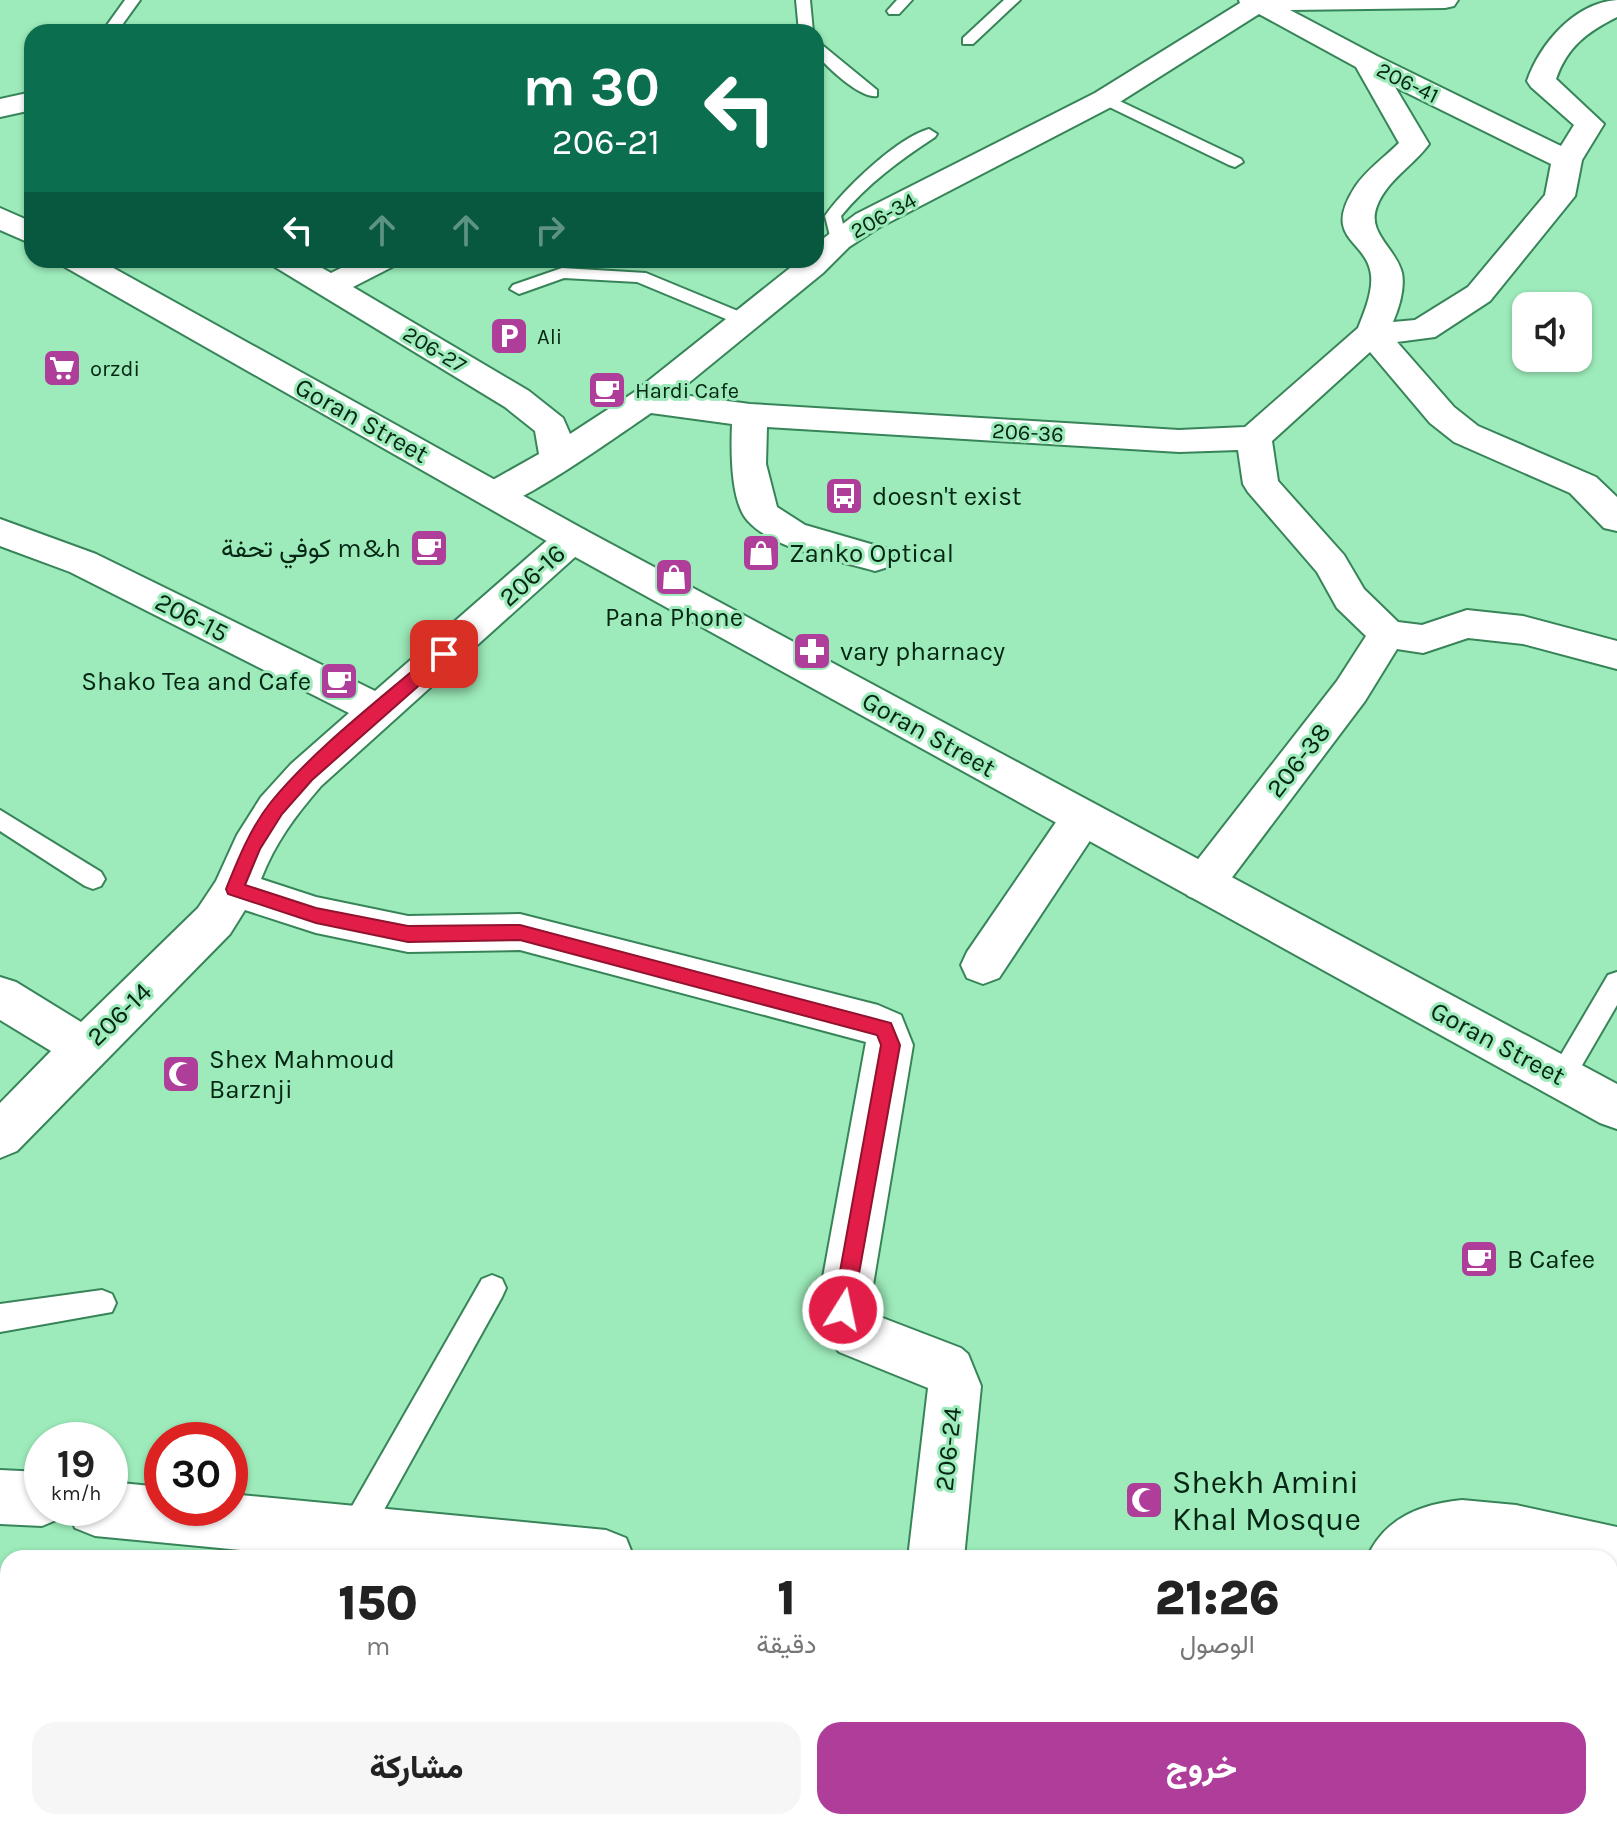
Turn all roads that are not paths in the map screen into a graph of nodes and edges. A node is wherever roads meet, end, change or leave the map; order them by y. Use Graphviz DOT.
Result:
graph roads {
  1 [pos="133,0"];
  2 [pos="803,0"];
  3 [pos="1013,0"];
  4 [pos="1445,0"];
  5 [pos="1256,1"];
  6 [pos="1617,7"];
  7 [pos="115,24"];
  8 [pos="805,24"];
  9 [pos="968,41"];
  10 [pos="824,54"];
  11 [pos="1367,62"];
  12 [pos="871,93"];
  13 [pos="1105,99"];
  14 [pos="24,103"];
  15 [pos="0,108"];
  16 [pos="1617,110"];
  17 [pos="1589,124"];
  18 [pos="929,134"];
  19 [pos="1567,160"];
  20 [pos="1235,162"];
  21 [pos="0,217"];
  22 [pos="24,230"];
  23 [pos="838,240"];
  24 [pos="824,254"];
  25 [pos="90,268"];
  26 [pos="300,268"];
  27 [pos="365,268"];
  28 [pos="809,268"];
  29 [pos="330,286"];
  30 [pos="519,289"];
  31 [pos="744,320"];
  32 [pos="1372,333"];
  33 [pos="645,401"];
  34 [pos="750,415"];
  35 [pos="1254,438"];
  36 [pos="558,459"];
  37 [pos="495,495"];
  38 [pos="1617,519"];
  39 [pos="0,532"];
  40 [pos="572,539"];
  41 [pos="875,558"];
  42 [pos="1387,634"];
  43 [pos="1617,655"];
  44 [pos="380,711"];
  45 [pos="1082,818"];
  46 [pos="0,819"];
  47 [pos="93,879"];
  48 [pos="1203,884"];
  49 [pos="235,889"];
  50 [pos="983,965"];
  51 [pos="1617,982"];
  52 [pos="0,996"];
  53 [pos="85,1048"];
  54 [pos="1561,1078"];
  55 [pos="1617,1108"];
  56 [pos="0,1136"];
  57 [pos="492,1288"];
  58 [pos="102,1303"];
  59 [pos="0,1318"];
  60 [pos="0,1497"];
  61 [pos="24,1498"];
  62 [pos="128,1511"];
  63 [pos="354,1534"];
  64 [pos="474,1550"];
  65 [pos="937,1550"];
  66 [pos="1404,1550"];
  67 [pos="1593,1550"];
  1 -- 7 [label="lane"];
  2 -- 8 [label="lane"];
  3 -- 9 [label="lane"];
  4 -- 5 [label="street"];
  5 -- 11 [label="street, 206-41"];
  5 -- 13 [label="street, 206-34"];
  6 -- 17 [label="street"];
  10 -- 12 [label="lane"];
  11 -- 19 [label="street, 206-41"];
  11 -- 32 [label="street"];
  13 -- 20 [label="lane"];
  13 -- 23 [label="street, 206-34"];
  14 -- 15 [label="street"];
  16 -- 17 [label="street"];
  17 -- 19 [label="street"];
  18 -- 23 [label="lane"];
  19 -- 32 [label="street"];
  21 -- 22 [label="street"];
  23 -- 24 [label="street, 206-34"];
  25 -- 37 [label="street, Goran Street"];
  26 -- 29 [label="street, 206-27"];
  27 -- 29 [label="street"];
  28 -- 31 [label="street, 206-34"];
  29 -- 36 [label="street, 206-27"];
  30 -- 31 [label="lane"];
  31 -- 33 [label="street, 206-34"];
  32 -- 35 [label="street"];
  32 -- 38 [label="street"];
  33 -- 34 [label="street, 206-36"];
  33 -- 36 [label="street, 206-34"];
  34 -- 35 [label="street, 206-36"];
  34 -- 41 [label="street"];
  35 -- 42 [label="street"];
  36 -- 37 [label="street, 206-34"];
  37 -- 40 [label="street, Goran Street"];
  39 -- 44 [label="street, 206-15"];
  40 -- 44 [label="street, 206-16"];
  40 -- 45 [label="street, Goran Street"];
  42 -- 43 [label="street"];
  42 -- 48 [label="street, 206-38"];
  44 -- 49 [label="street, 206-16"];
  45 -- 48 [label="street, Goran Street"];
  45 -- 50 [label="street"];
  46 -- 47 [label="lane"];
  48 -- 54 [label="street, Goran Street"];
  49 -- 53 [label="street, 206-14"];
  49 -- 65 [label="street, 206-24"];
  51 -- 54 [label="lane"];
  52 -- 53 [label="street"];
  53 -- 56 [label="street, 206-14"];
  54 -- 55 [label="street, Goran Street"];
  57 -- 63 [label="lane"];
  58 -- 59 [label="lane"];
  60 -- 61 [label="street"];
  62 -- 63 [label="street"];
  63 -- 64 [label="street"];
  66 -- 67 [label="street"];
}
